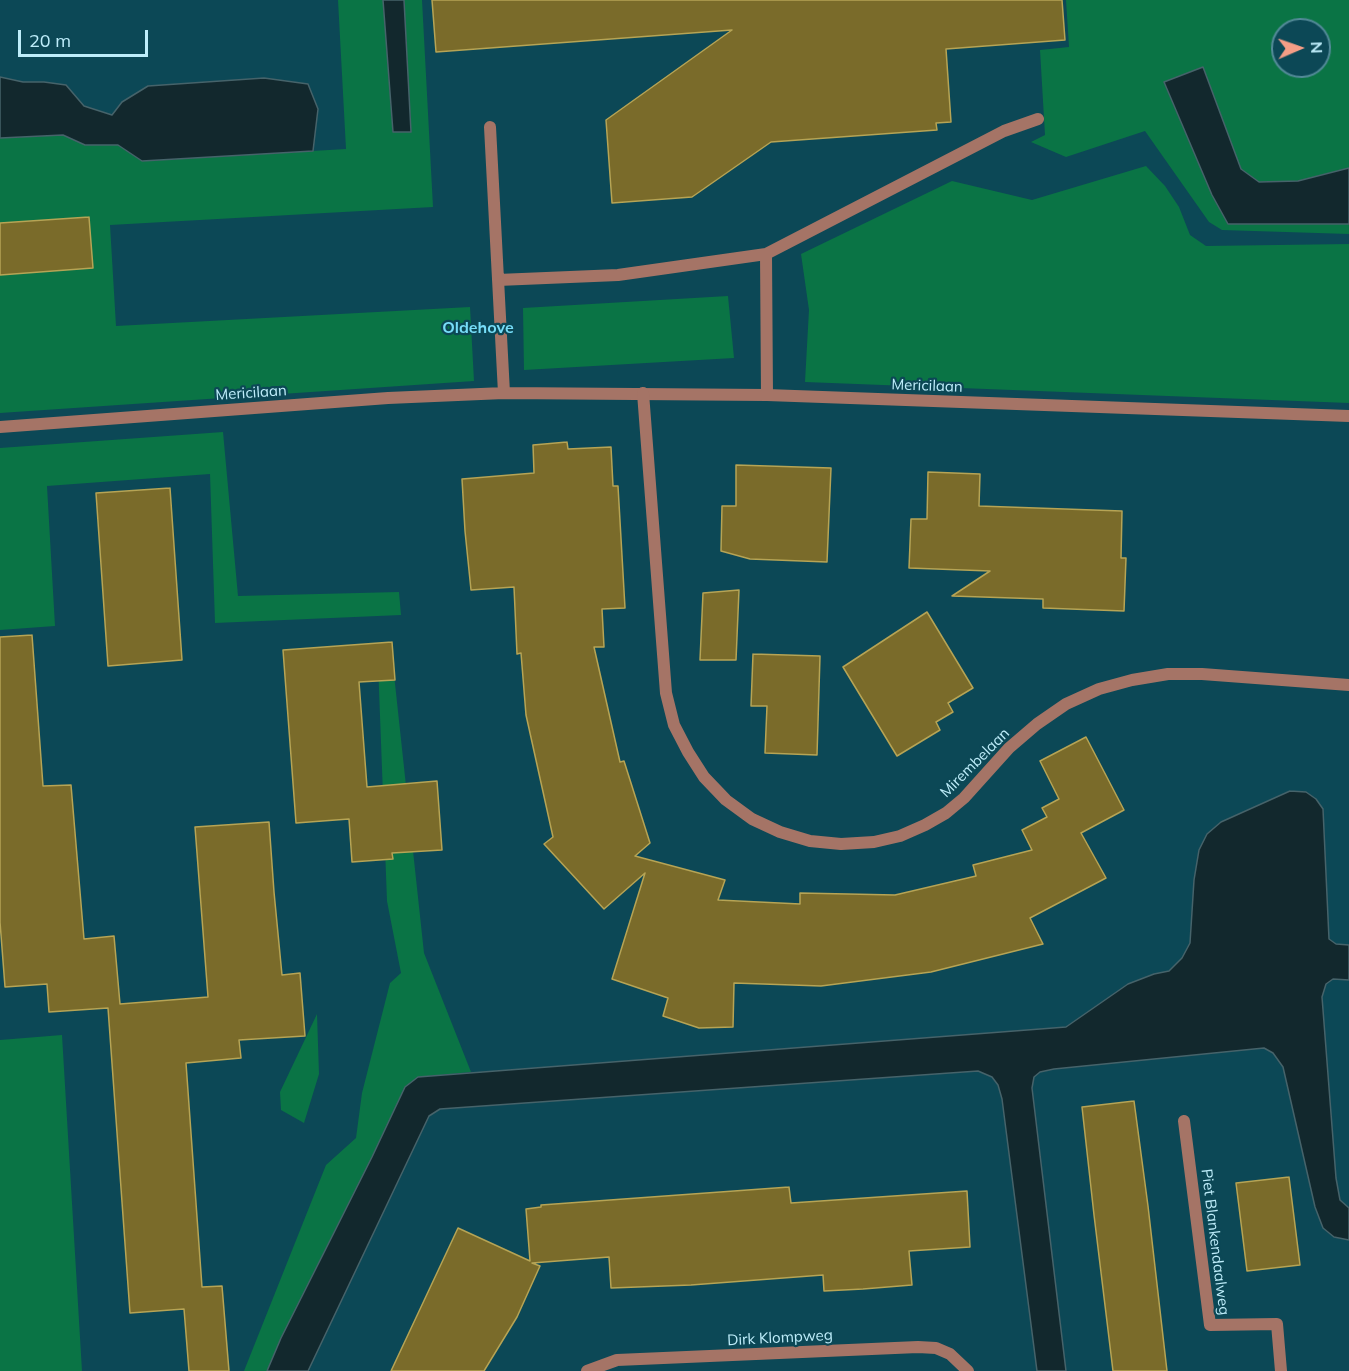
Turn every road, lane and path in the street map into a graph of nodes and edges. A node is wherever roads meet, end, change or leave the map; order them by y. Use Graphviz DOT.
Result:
graph roads {
  1 [pos="1038,119"];
  2 [pos="490,127"];
  3 [pos="766,254"];
  4 [pos="498,280"];
  5 [pos="504,393"];
  6 [pos="643,393"];
  7 [pos="767,395"];
  8 [pos="1349,416"];
  9 [pos="0,427"];
  10 [pos="1349,685"];
  11 [pos="1184,1121"];
  12 [pos="587,1371"];
  13 [pos="968,1371"];
  14 [pos="1281,1371"];
  1 -- 3 [label="street"];
  2 -- 4 [label="street"];
  3 -- 4 [label="street"];
  3 -- 7 [label="street"];
  4 -- 5 [label="street"];
  5 -- 6 [label="street, Mericilaan"];
  5 -- 9 [label="street, Mericilaan"];
  6 -- 7 [label="street, Mericilaan"];
  6 -- 10 [label="street, Mirembelaan"];
  7 -- 8 [label="street, Mericilaan"];
  11 -- 14 [label="street, Piet Blankendaalweg"];
  12 -- 13 [label="street, Dirk Klompweg"];
}
